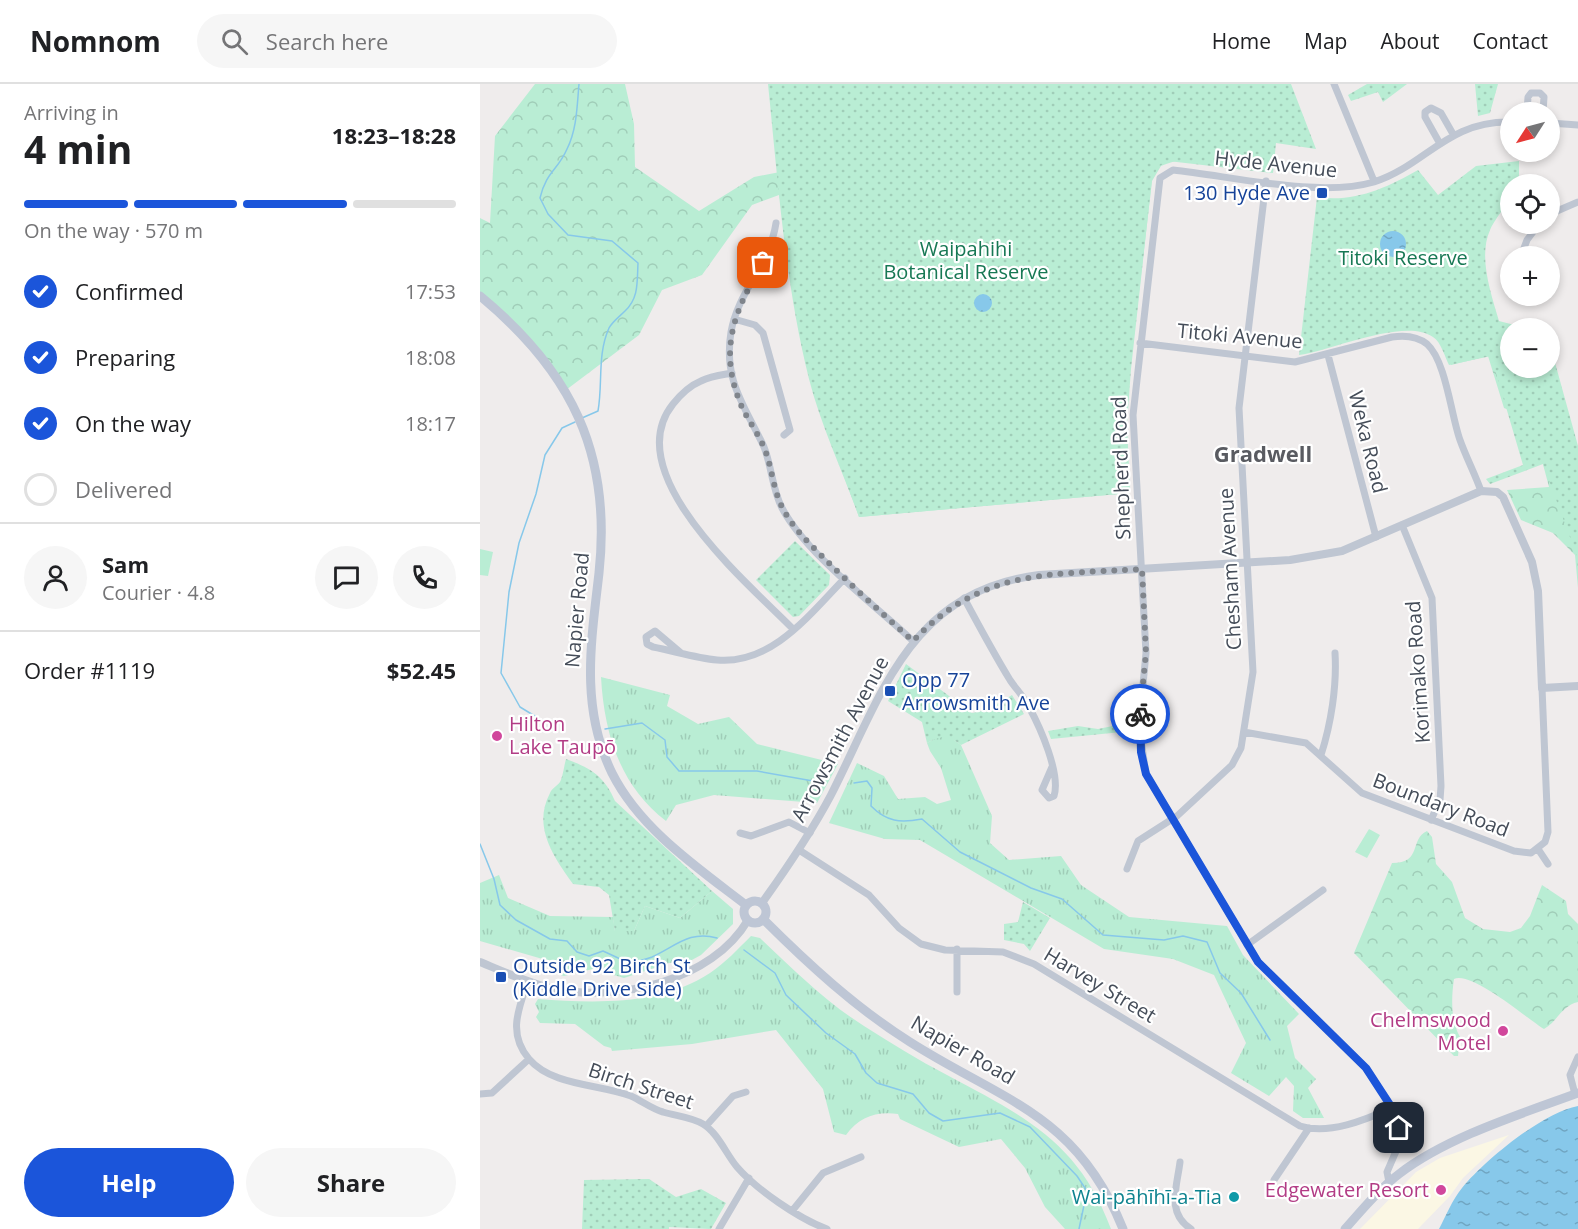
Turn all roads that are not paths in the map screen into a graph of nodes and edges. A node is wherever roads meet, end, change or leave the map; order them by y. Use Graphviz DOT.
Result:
graph roads {
  1 [pos="1334,84"];
  2 [pos="1529,102"];
  3 [pos="1544,102"];
  4 [pos="1446,121"];
  5 [pos="1500,123"];
  6 [pos="1560,124"];
  7 [pos="1578,125"];
  8 [pos="1432,130"];
  9 [pos="1453,134"];
  10 [pos="1439,142"];
  11 [pos="1167,172"];
  12 [pos="1266,181"];
  13 [pos="1374,182"];
  14 [pos="1578,202"];
  15 [pos="1560,210"];
  16 [pos="776,223"];
  17 [pos="480,296"];
  18 [pos="734,319"];
  19 [pos="1140,343"];
  20 [pos="1328,355"];
  21 [pos="1245,356"];
  22 [pos="732,373"];
  23 [pos="791,432"];
  24 [pos="1481,491"];
  25 [pos="1402,525"];
  26 [pos="1376,537"];
  27 [pos="1246,563"];
  28 [pos="1142,569"];
  29 [pos="845,579"];
  30 [pos="964,598"];
  31 [pos="793,629"];
  32 [pos="913,641"];
  33 [pos="681,653"];
  34 [pos="1335,653"];
  35 [pos="1578,686"];
  36 [pos="1542,688"];
  37 [pos="1244,732"];
  38 [pos="1321,754"];
  39 [pos="1052,767"];
  40 [pos="1173,819"];
  41 [pos="1431,820"];
  42 [pos="740,833"];
  43 [pos="810,833"];
  44 [pos="1538,849"];
  45 [pos="799,850"];
  46 [pos="1548,864"];
  47 [pos="1127,869"];
  48 [pos="1323,890"];
  49 [pos="762,903"];
  50 [pos="747,905"];
  51 [pos="763,919"];
  52 [pos="748,920"];
  53 [pos="1247,945"];
  54 [pos="957,949"];
  55 [pos="480,962"];
  56 [pos="528,981"];
  57 [pos="957,992"];
  58 [pos="1578,1057"];
  59 [pos="529,1059"];
  60 [pos="746,1092"];
  61 [pos="480,1094"];
  62 [pos="1576,1094"];
  63 [pos="1392,1108"];
  64 [pos="706,1126"];
  65 [pos="1309,1128"];
  66 [pos="861,1157"];
  67 [pos="1180,1162"];
  68 [pos="749,1178"];
  69 [pos="1274,1179"];
  70 [pos="1389,1182"];
  71 [pos="792,1211"];
  72 [pos="719,1229"];
  73 [pos="827,1229"];
  74 [pos="1123,1229"];
  75 [pos="1191,1229"];
  76 [pos="1345,1229"];
  1 -- 13 [label="street"];
  2 -- 3 [label="street"];
  4 -- 8 [label="street"];
  4 -- 8 [label="street"];
  4 -- 9 [label="street"];
  5 -- 9 [label="street, Hyde Avenue"];
  6 -- 7 [label="street"];
  8 -- 10 [label="street"];
  9 -- 10 [label="street, Hyde Avenue"];
  10 -- 13 [label="street, Hyde Avenue"];
  11 -- 12 [label="street, Hyde Avenue"];
  11 -- 19 [label="street, Shepherd Road"];
  12 -- 13 [label="street, Hyde Avenue"];
  12 -- 21 [label="street, Chesham Avenue"];
  14 -- 15 [label="street"];
  16 -- 18 [label="street"];
  17 -- 50 [label="main road, Napier Road"];
  18 -- 22 [label="street"];
  18 -- 23 [label="street"];
  19 -- 21 [label="street, Titoki Avenue"];
  19 -- 28 [label="street, Shepherd Road"];
  20 -- 21 [label="street, Titoki Avenue"];
  20 -- 24 [label="street, Titoki Avenue"];
  20 -- 26 [label="street, Weka Road"];
  21 -- 27 [label="street, Chesham Avenue"];
  22 -- 29 [label="street"];
  22 -- 31 [label="street"];
  24 -- 25 [label="street, Arrowsmith Avenue"];
  24 -- 36 [label="street"];
  25 -- 26 [label="street, Arrowsmith Avenue"];
  25 -- 41 [label="street, Korimako Road"];
  26 -- 27 [label="street, Arrowsmith Avenue"];
  27 -- 28 [label="street, Arrowsmith Avenue"];
  27 -- 37 [label="street, Chesham Avenue"];
  28 -- 30 [label="street, Arrowsmith Avenue"];
  28 -- 40 [label="street, Shepherd Road"];
  29 -- 31 [label="street"];
  29 -- 32 [label="street"];
  30 -- 32 [label="street, Arrowsmith Avenue"];
  30 -- 39 [label="street"];
  31 -- 33 [label="street"];
  32 -- 43 [label="street, Arrowsmith Avenue"];
  33 -- 33 [label="street"];
  34 -- 38 [label="street"];
  35 -- 36 [label="street"];
  36 -- 44 [label="street"];
  37 -- 38 [label="street, Boundary Road"];
  37 -- 40 [label="street, Chesham Avenue"];
  38 -- 41 [label="street, Boundary Road"];
  40 -- 47 [label="street, Chesham Avenue"];
  40 -- 53 [label="street, Shepherd Road"];
  41 -- 44 [label="street, Boundary Road"];
  42 -- 43 [label="street"];
  43 -- 45 [label="street, Arrowsmith Avenue"];
  44 -- 46 [label="street"];
  45 -- 49 [label="street, Arrowsmith Avenue"];
  45 -- 54 [label="street, Harvey Street"];
  48 -- 53 [label="street"];
  49 -- 50 [label="main road"];
  49 -- 51 [label="main road"];
  50 -- 52 [label="main road"];
  51 -- 52 [label="main road"];
  51 -- 74 [label="main road, Napier Road"];
  52 -- 56 [label="street"];
  53 -- 63 [label="street, Shepherd Road"];
  54 -- 57 [label="street"];
  54 -- 65 [label="street, Harvey Street"];
  55 -- 56 [label="street"];
  56 -- 59 [label="street"];
  58 -- 62 [label="street"];
  59 -- 61 [label="street"];
  59 -- 64 [label="street, Birch Street"];
  60 -- 64 [label="street"];
  62 -- 70 [label="main road"];
  63 -- 65 [label="street"];
  63 -- 70 [label="street, Shepherd Road"];
  64 -- 68 [label="street, Birch Street"];
  65 -- 69 [label="street"];
  66 -- 71 [label="street"];
  67 -- 75 [label="street"];
  68 -- 71 [label="street, Birch Street"];
  68 -- 72 [label="street"];
  70 -- 76 [label="main road"];
  71 -- 73 [label="street, Birch Street"];
}
